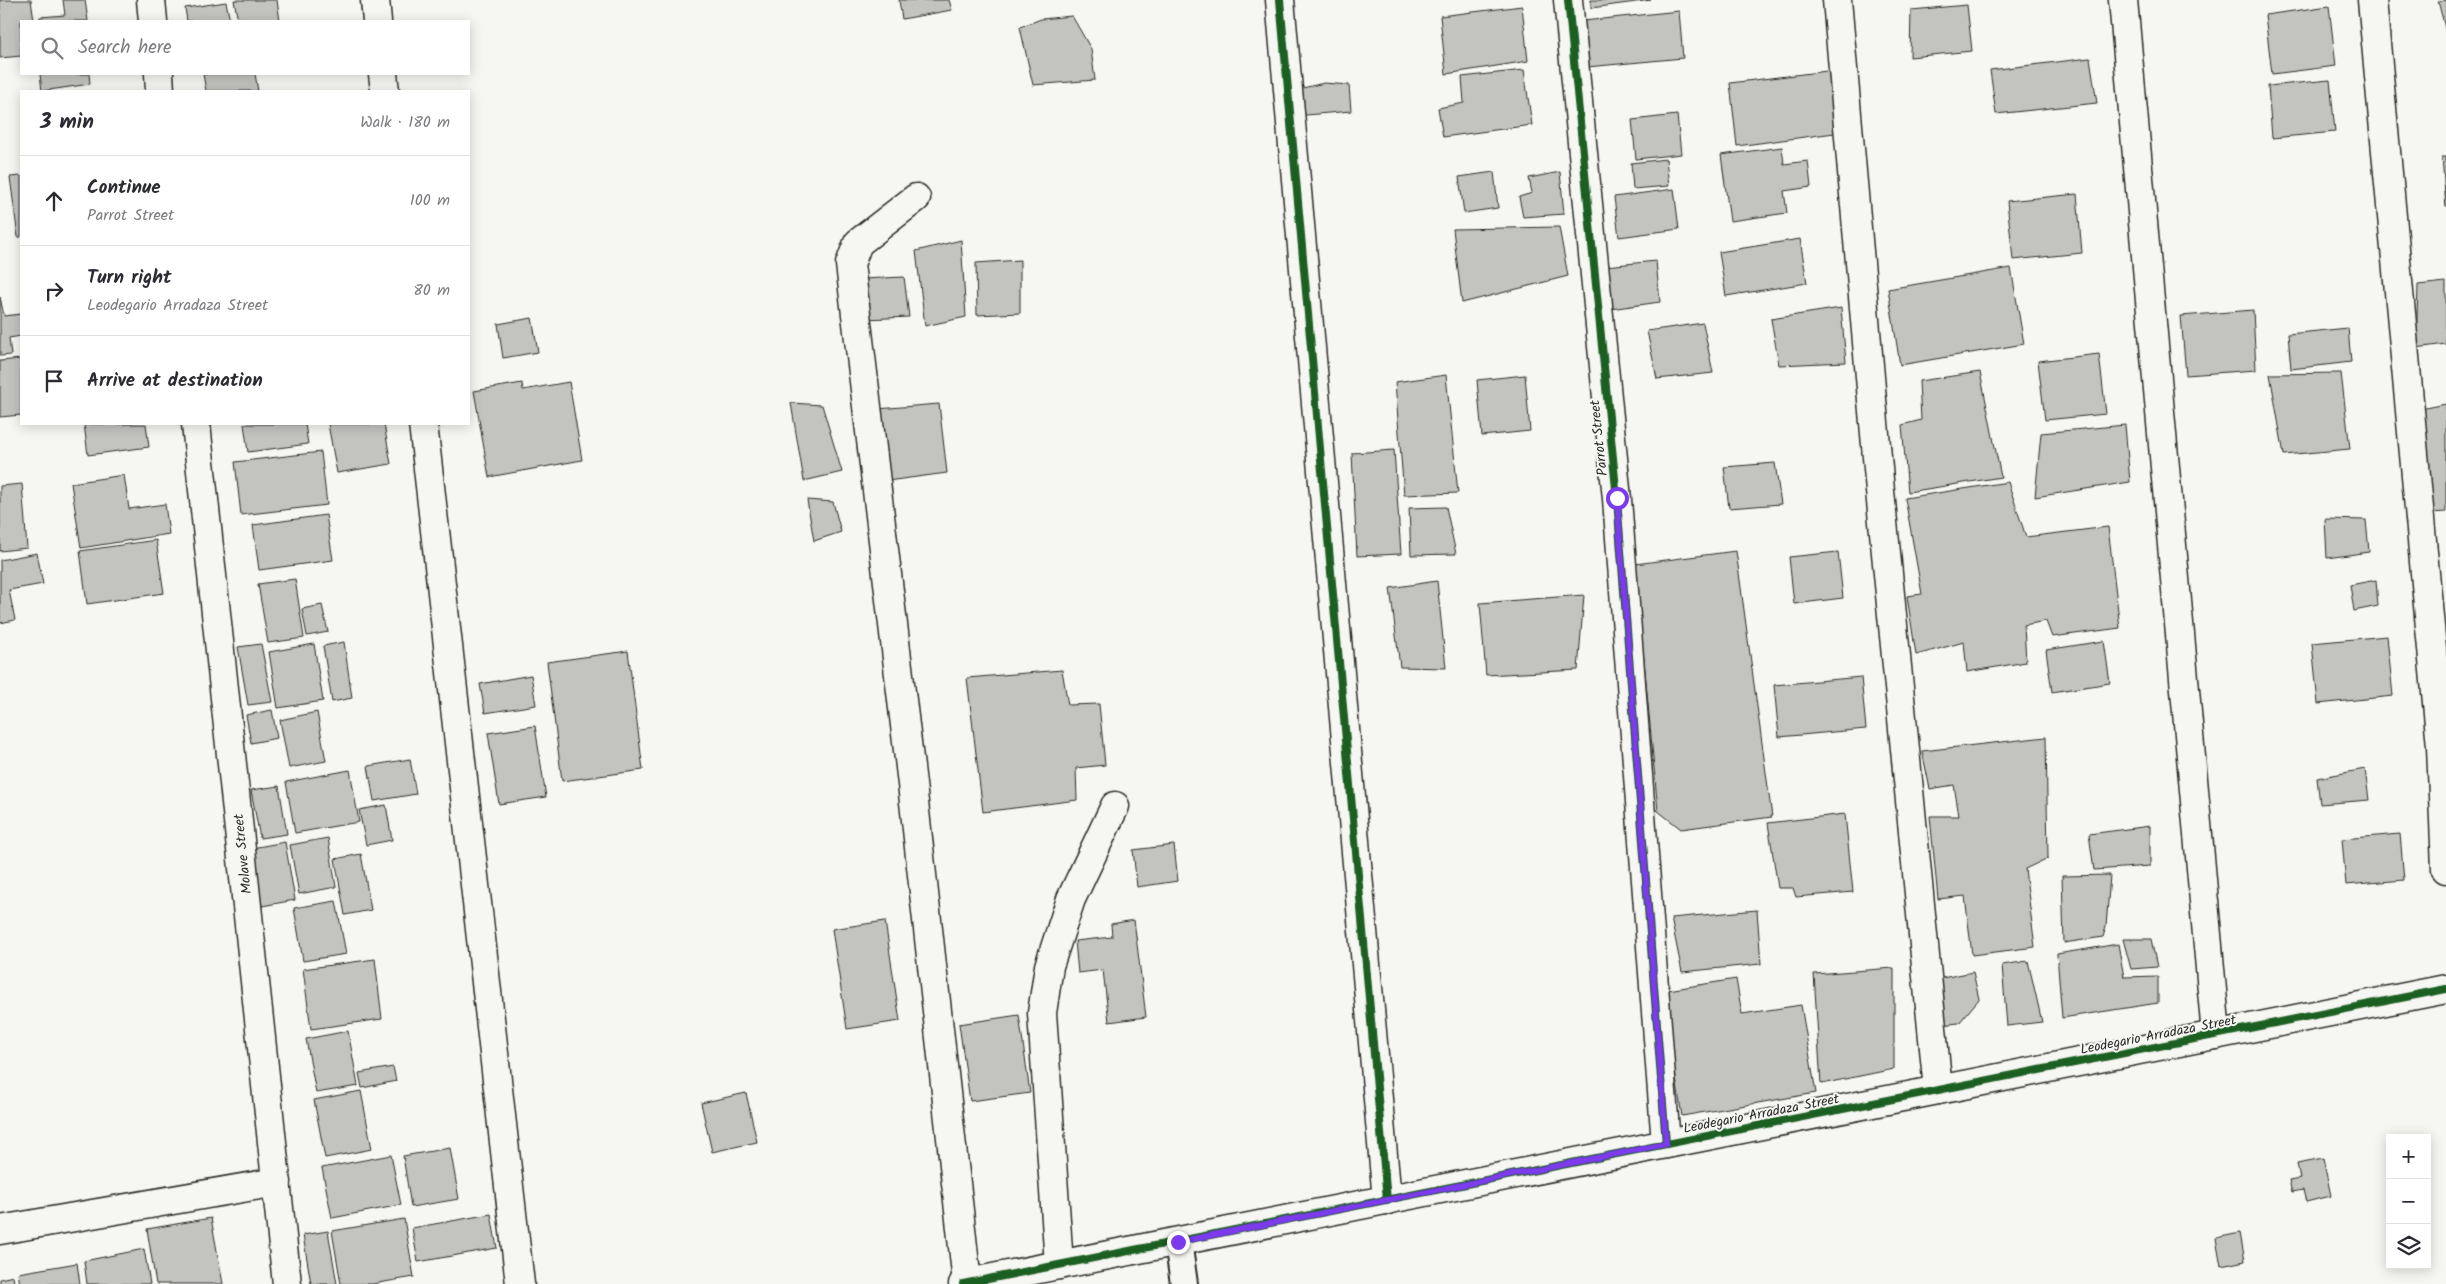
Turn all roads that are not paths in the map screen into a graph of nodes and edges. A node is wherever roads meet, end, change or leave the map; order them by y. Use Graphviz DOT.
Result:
graph roads {
  1 [pos="151,0"];
  2 [pos="375,0"];
  3 [pos="1280,0"];
  4 [pos="1568,0"];
  5 [pos="1837,0"];
  6 [pos="2123,0"];
  7 [pos="2372,0"];
  8 [pos="153,20"];
  9 [pos="377,20"];
  10 [pos="158,75"];
  11 [pos="383,75"];
  12 [pos="160,90"];
  13 [pos="385,90"];
  14 [pos="916,198"];
  15 [pos="196,425"];
  16 [pos="423,425"];
  17 [pos="2443,746"];
  18 [pos="1115,806"];
  19 [pos="2446,869"];
  20 [pos="2446,989"];
  21 [pos="2216,1035"];
  22 [pos="1938,1090"];
  23 [pos="1666,1144"];
  24 [pos="277,1182"];
  25 [pos="1387,1200"];
  26 [pos="0,1230"];
  27 [pos="1178,1242"];
  28 [pos="1058,1265"];
  29 [pos="287,1284"];
  30 [pos="520,1284"];
  31 [pos="965,1284"];
  32 [pos="1184,1284"];
  1 -- 8 [label="street"];
  2 -- 9 [label="street"];
  3 -- 25 [label="street"];
  4 -- 23 [label="street, Parrot Street"];
  5 -- 22 [label="street"];
  6 -- 21 [label="street"];
  7 -- 17 [label="street"];
  10 -- 12 [label="street"];
  11 -- 13 [label="street"];
  14 -- 31 [label="street"];
  15 -- 24 [label="street, Molave Street"];
  16 -- 30 [label="street"];
  17 -- 19 [label="street"];
  18 -- 28 [label="street"];
  20 -- 21 [label="street, Leodegario Arradaza Street"];
  21 -- 22 [label="street, Leodegario Arradaza Street"];
  22 -- 23 [label="street, Leodegario Arradaza Street"];
  23 -- 25 [label="street, Leodegario Arradaza Street"];
  24 -- 26 [label="street"];
  24 -- 29 [label="street, Molave Street"];
  25 -- 27 [label="street, Leodegario Arradaza Street"];
  27 -- 28 [label="street, Leodegario Arradaza Street"];
  27 -- 32 [label="lane"];
  28 -- 31 [label="street, Leodegario Arradaza Street"];
}
